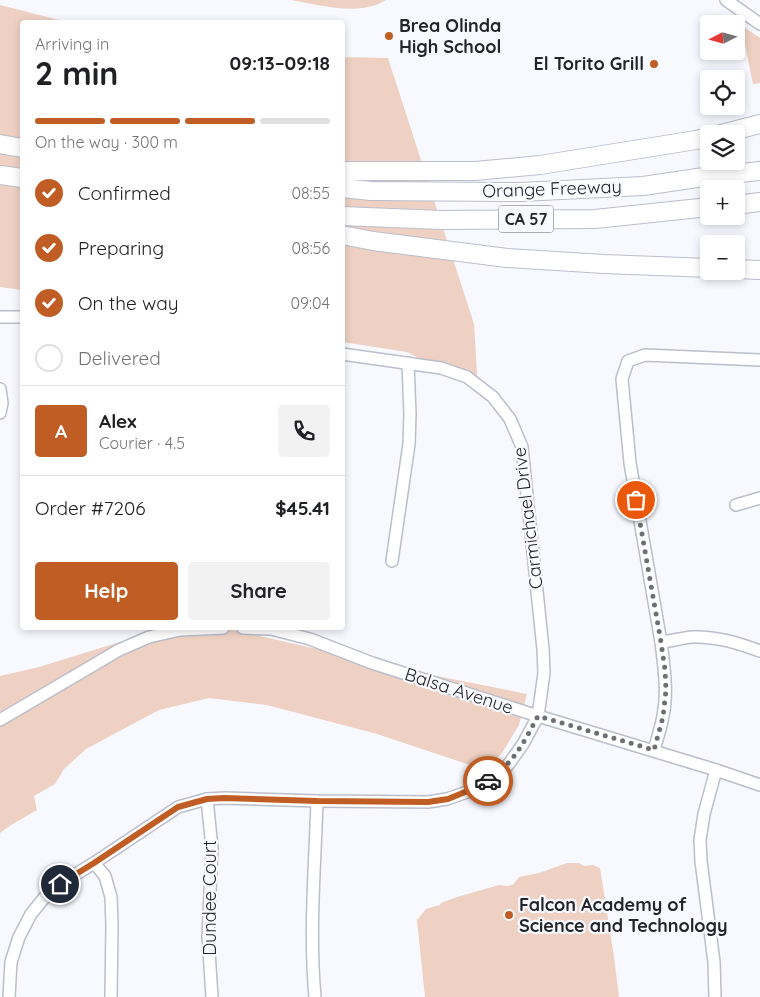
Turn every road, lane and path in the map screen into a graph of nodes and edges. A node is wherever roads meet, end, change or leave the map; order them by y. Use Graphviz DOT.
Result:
graph roads {
  1 [pos="726,0"];
  2 [pos="760,24"];
  3 [pos="760,124"];
  4 [pos="745,128"];
  5 [pos="700,139"];
  6 [pos="0,144"];
  7 [pos="20,148"];
  8 [pos="760,166"];
  9 [pos="345,171"];
  10 [pos="760,171"];
  11 [pos="0,175"];
  12 [pos="704,176"];
  13 [pos="20,178"];
  14 [pos="345,188"];
  15 [pos="760,202"];
  16 [pos="745,203"];
  17 [pos="700,208"];
  18 [pos="345,216"];
  19 [pos="345,235"];
  20 [pos="700,268"];
  21 [pos="745,269"];
  22 [pos="760,270"];
  23 [pos="0,317"];
  24 [pos="20,318"];
  25 [pos="345,354"];
  26 [pos="760,360"];
  27 [pos="408,363"];
  28 [pos="0,389"];
  29 [pos="0,414"];
  30 [pos="760,498"];
  31 [pos="736,505"];
  32 [pos="392,561"];
  33 [pos="180,630"];
  34 [pos="275,630"];
  35 [pos="661,642"];
  36 [pos="760,651"];
  37 [pos="538,716"];
  38 [pos="0,720"];
  39 [pos="654,750"];
  40 [pos="716,770"];
  41 [pos="760,785"];
  42 [pos="207,799"];
  43 [pos="317,801"];
  44 [pos="94,863"];
  45 [pos="9,997"];
  46 [pos="111,997"];
  47 [pos="212,997"];
  48 [pos="315,997"];
  49 [pos="714,997"];
  1 -- 2 [label="street"];
  3 -- 4 [label="highway"];
  5 -- 9 [label="highway"];
  6 -- 7 [label="highway"];
  8 -- 12 [label="highway"];
  10 -- 12 [label="highway, Orange Freeway / CA 57"];
  11 -- 13 [label="highway"];
  12 -- 14 [label="highway, Orange Freeway / CA 57"];
  15 -- 16 [label="highway"];
  17 -- 18 [label="highway, Orange Freeway / CA 57"];
  19 -- 20 [label="highway"];
  21 -- 22 [label="highway"];
  23 -- 24 [label="street"];
  25 -- 27 [label="street, Carmichael Drive"];
  26 -- 35 [label="street"];
  27 -- 32 [label="street"];
  27 -- 37 [label="street, Carmichael Drive"];
  28 -- 29 [label="street"];
  30 -- 31 [label="street"];
  33 -- 38 [label="street"];
  34 -- 37 [label="street, Balsa Avenue"];
  35 -- 36 [label="street"];
  35 -- 39 [label="street"];
  37 -- 39 [label="street, Balsa Avenue"];
  37 -- 43 [label="street"];
  39 -- 40 [label="street, Balsa Avenue"];
  40 -- 41 [label="street, Balsa Avenue"];
  40 -- 49 [label="street"];
  42 -- 43 [label="street"];
  42 -- 44 [label="street"];
  42 -- 47 [label="street, Dundee Court"];
  43 -- 48 [label="street"];
  44 -- 45 [label="street"];
  44 -- 46 [label="street"];
}
